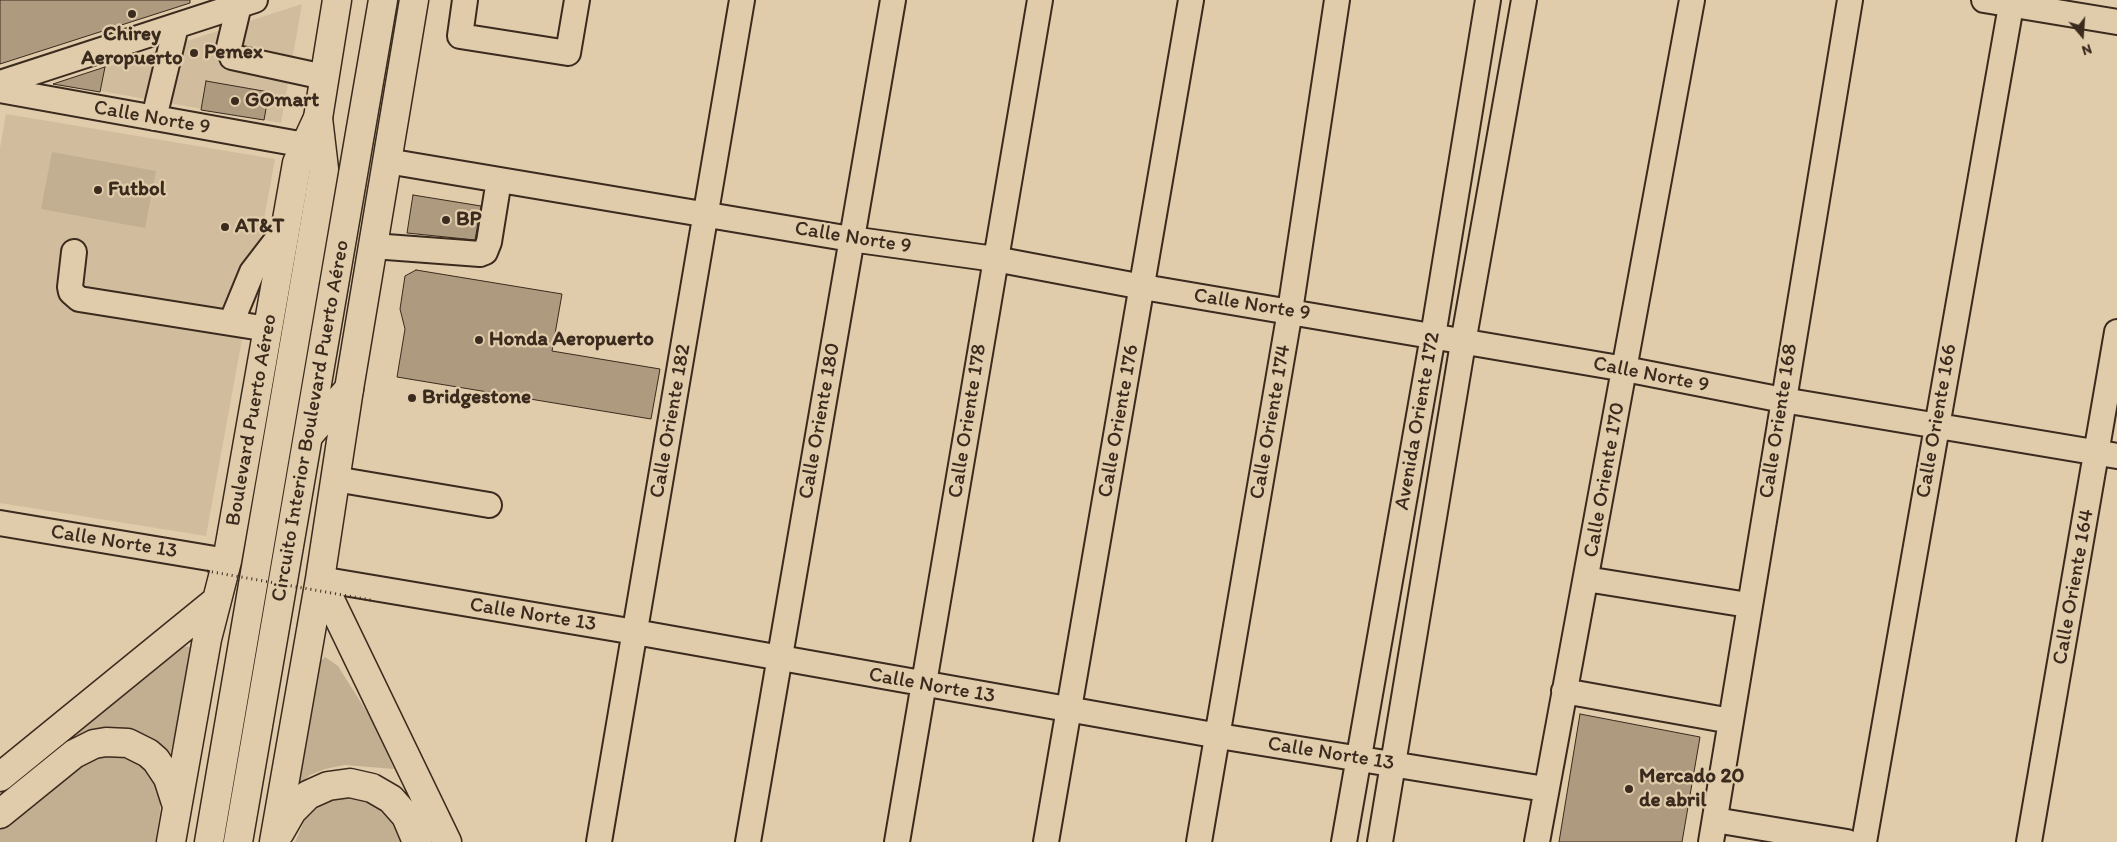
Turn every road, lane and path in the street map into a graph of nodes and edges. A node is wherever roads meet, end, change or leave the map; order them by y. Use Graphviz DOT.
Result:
graph roads {
  1 [pos="338,0"];
  2 [pos="383,0"];
  3 [pos="414,0"];
  4 [pos="465,0"];
  5 [pos="577,0"];
  6 [pos="742,0"];
  7 [pos="893,0"];
  8 [pos="1040,0"];
  9 [pos="1191,0"];
  10 [pos="1337,0"];
  11 [pos="1488,0"];
  12 [pos="1524,0"];
  13 [pos="1692,0"];
  14 [pos="1850,0"];
  15 [pos="1984,0"];
  16 [pos="2011,2"];
  17 [pos="247,3"];
  18 [pos="2117,22"];
  19 [pos="176,26"];
  20 [pos="324,77"];
  21 [pos="0,83"];
  22 [pos="0,90"];
  23 [pos="154,118"];
  24 [pos="318,118"];
  25 [pos="305,145"];
  26 [pos="387,161"];
  27 [pos="499,180"];
  28 [pos="707,214"];
  29 [pos="285,229"];
  30 [pos="851,240"];
  31 [pos="373,246"];
  32 [pos="74,252"];
  33 [pos="995,260"];
  34 [pos="1143,287"];
  35 [pos="1290,311"];
  36 [pos="231,323"];
  37 [pos="268,329"];
  38 [pos="2117,332"];
  39 [pos="1433,336"];
  40 [pos="1463,342"];
  41 [pos="1625,369"];
  42 [pos="348,389"];
  43 [pos="1783,400"];
  44 [pos="1936,426"];
  45 [pos="308,436"];
  46 [pos="2107,454"];
  47 [pos="335,479"];
  48 [pos="489,505"];
  49 [pos="0,523"];
  50 [pos="217,566"];
  51 [pos="1586,579"];
  52 [pos="320,580"];
  53 [pos="371,600"];
  54 [pos="216,601"];
  55 [pos="1748,605"];
  56 [pos="635,632"];
  57 [pos="780,659"];
  58 [pos="924,685"];
  59 [pos="1564,691"];
  60 [pos="1068,709"];
  61 [pos="1731,721"];
  62 [pos="1219,736"];
  63 [pos="1358,758"];
  64 [pos="1394,764"];
  65 [pos="0,776"];
  66 [pos="1545,789"];
  67 [pos="176,806"];
  68 [pos="0,814"];
  69 [pos="1713,831"];
  70 [pos="171,842"];
  71 [pos="209,842"];
  72 [pos="238,842"];
  73 [pos="274,842"];
  74 [pos="417,842"];
  75 [pos="447,842"];
  76 [pos="599,842"];
  77 [pos="748,842"];
  78 [pos="897,842"];
  79 [pos="1046,842"];
  80 [pos="1199,842"];
  81 [pos="1344,842"];
  82 [pos="1380,842"];
  83 [pos="1537,842"];
  84 [pos="1847,842"];
  85 [pos="1864,842"];
  86 [pos="2029,842"];
  1 -- 20 [label="main road, Boulevard Puerto Aéreo"];
  2 -- 45 [label="main road, Circuito Interior Boulevard Puerto Aéreo"];
  3 -- 26 [label="main road"];
  4 -- 5 [label="street"];
  6 -- 28 [label="street, Calle Oriente 182"];
  7 -- 30 [label="street, Calle Oriente 180"];
  8 -- 33 [label="street, Calle Oriente 178"];
  9 -- 34 [label="street, Calle Oriente 176"];
  10 -- 35 [label="street, Calle Oriente 174"];
  11 -- 39 [label="street, Avenida Oriente 172"];
  12 -- 40 [label="street, Avenida Oriente 172"];
  13 -- 41 [label="street, Calle Oriente 170"];
  14 -- 43 [label="street, Calle Oriente 168"];
  15 -- 16 [label="street"];
  16 -- 18 [label="street"];
  16 -- 44 [label="street, Calle Oriente 166"];
  17 -- 19 [label="street"];
  17 -- 20 [label="street"];
  19 -- 21 [label="street"];
  19 -- 23 [label="street"];
  20 -- 24 [label="main road, Boulevard Puerto Aéreo"];
  22 -- 23 [label="street, Calle Norte 9"];
  23 -- 25 [label="street, Calle Norte 9"];
  24 -- 25 [label="main road, Boulevard Puerto Aéreo"];
  24 -- 71 [label="main road, Circuito Interior Boulevard Puerto Aéreo"];
  25 -- 29 [label="main road, Boulevard Puerto Aéreo"];
  26 -- 27 [label="street, Calle Norte 9"];
  26 -- 31 [label="main road"];
  27 -- 28 [label="street, Calle Norte 9"];
  27 -- 31 [label="street"];
  28 -- 30 [label="street, Calle Norte 9"];
  28 -- 56 [label="street, Calle Oriente 182"];
  29 -- 36 [label="street"];
  29 -- 37 [label="main road, Boulevard Puerto Aéreo"];
  30 -- 33 [label="street, Calle Norte 9"];
  30 -- 57 [label="street, Calle Oriente 180"];
  31 -- 42 [label="main road"];
  32 -- 36 [label="street"];
  33 -- 34 [label="street, Calle Norte 9"];
  33 -- 58 [label="street, Calle Oriente 178"];
  34 -- 35 [label="street, Calle Norte 9"];
  34 -- 60 [label="street, Calle Oriente 176"];
  35 -- 39 [label="street, Calle Norte 9"];
  35 -- 62 [label="street, Calle Oriente 174"];
  36 -- 37 [label="street"];
  37 -- 50 [label="main road, Boulevard Puerto Aéreo"];
  38 -- 46 [label="street, Calle Oriente 164"];
  39 -- 40 [label="street, Calle Norte 9"];
  39 -- 63 [label="street, Avenida Oriente 172"];
  40 -- 41 [label="street, Calle Norte 9"];
  40 -- 64 [label="street, Avenida Oriente 172"];
  41 -- 43 [label="street, Calle Norte 9"];
  41 -- 51 [label="street, Calle Oriente 170"];
  42 -- 45 [label="main road"];
  42 -- 47 [label="main road"];
  43 -- 44 [label="street, Calle Norte 9"];
  43 -- 55 [label="street, Calle Oriente 168"];
  44 -- 46 [label="street, Calle Norte 9"];
  44 -- 85 [label="street, Calle Oriente 166"];
  45 -- 72 [label="main road, Circuito Interior Boulevard Puerto Aéreo"];
  46 -- 86 [label="street, Calle Oriente 164"];
  47 -- 48 [label="street"];
  47 -- 52 [label="main road"];
  49 -- 50 [label="street, Calle Norte 13"];
  50 -- 53 [label="path, bridge"];
  50 -- 54 [label="main road, Boulevard Puerto Aéreo"];
  51 -- 55 [label="street"];
  51 -- 59 [label="street, Calle Oriente 170"];
  52 -- 56 [label="street, Calle Norte 13"];
  52 -- 73 [label="main road"];
  52 -- 75 [label="main road"];
  54 -- 65 [label="main road"];
  54 -- 67 [label="main road, Boulevard Puerto Aéreo"];
  55 -- 61 [label="street, Calle Oriente 168"];
  56 -- 57 [label="street, Calle Norte 13"];
  56 -- 76 [label="street, Calle Oriente 182"];
  57 -- 58 [label="street, Calle Norte 13"];
  57 -- 77 [label="street, Calle Oriente 180"];
  58 -- 60 [label="street, Calle Norte 13"];
  58 -- 78 [label="street, Calle Oriente 178"];
  59 -- 61 [label="street"];
  59 -- 66 [label="street, Calle Oriente 170"];
  60 -- 62 [label="street, Calle Norte 13"];
  60 -- 79 [label="street, Calle Oriente 176"];
  61 -- 69 [label="street, Calle Oriente 168"];
  62 -- 63 [label="street, Calle Norte 13"];
  62 -- 80 [label="street, Calle Oriente 174"];
  63 -- 64 [label="street, Calle Norte 13"];
  63 -- 81 [label="street, Avenida Oriente 172"];
  64 -- 66 [label="street, Calle Norte 13"];
  64 -- 82 [label="street, Avenida Oriente 172"];
  66 -- 83 [label="street, Calle Oriente 170"];
  67 -- 68 [label="main road"];
  67 -- 70 [label="main road, Boulevard Puerto Aéreo"];
  69 -- 84 [label="street"];
  73 -- 74 [label="main road"];
}
